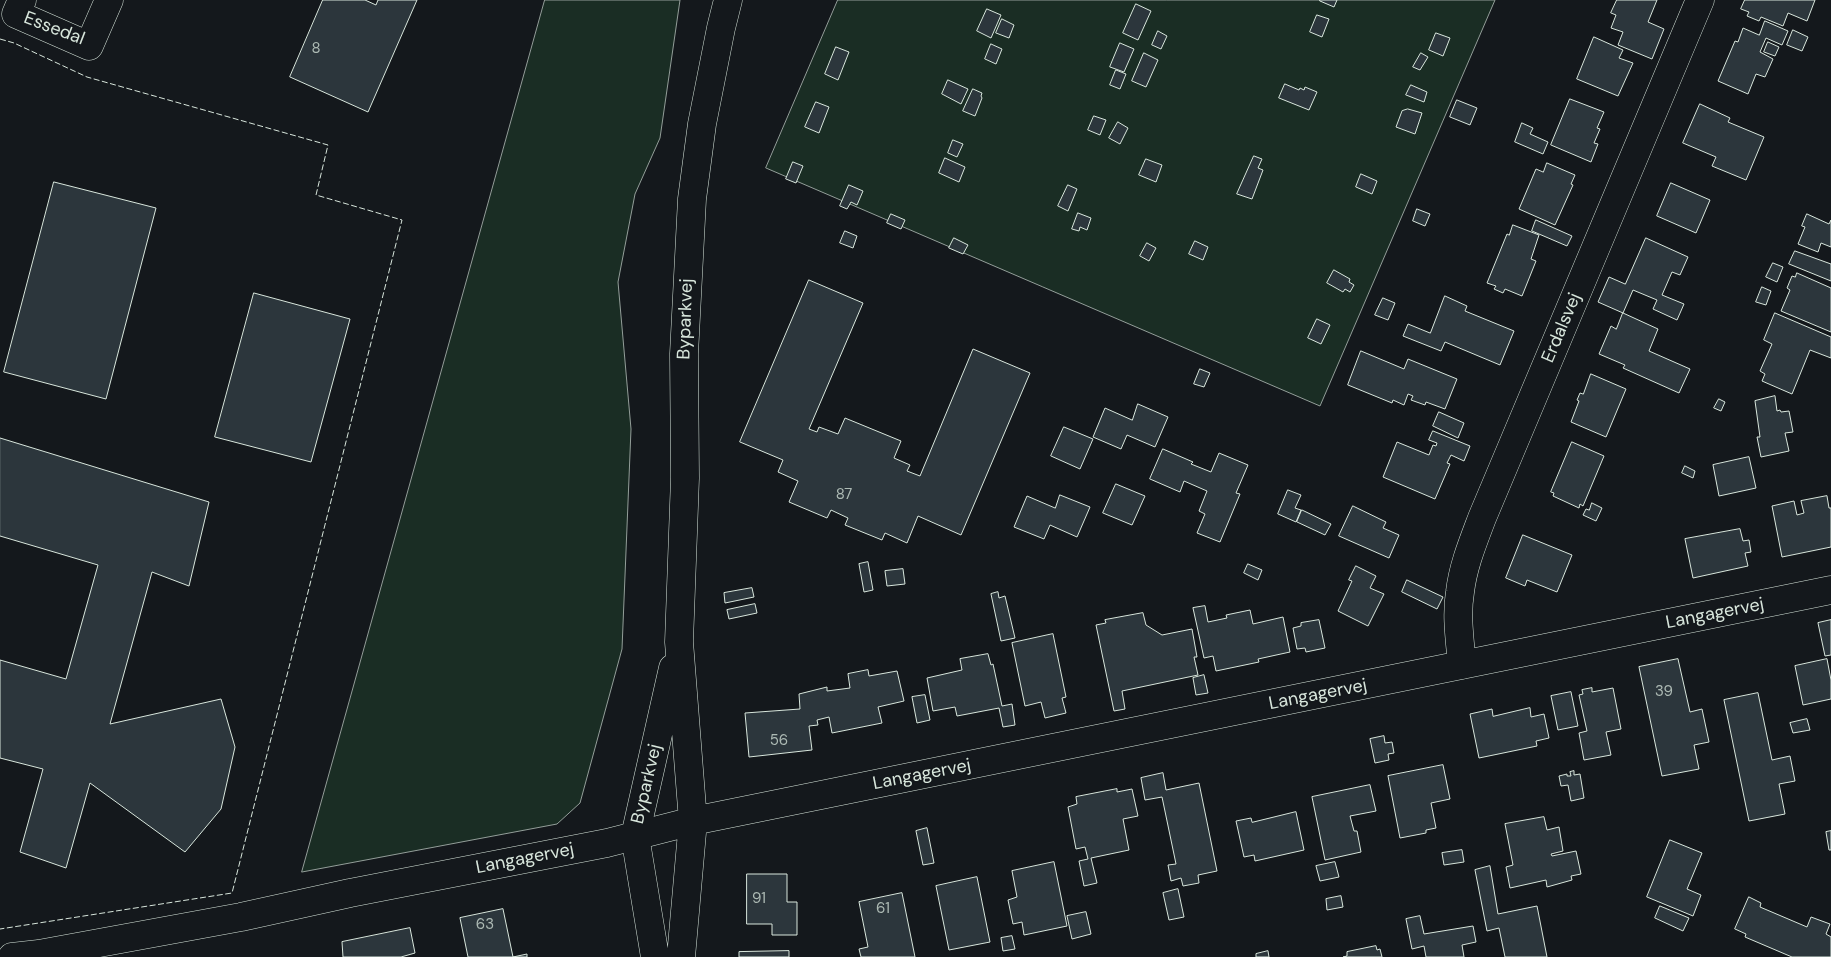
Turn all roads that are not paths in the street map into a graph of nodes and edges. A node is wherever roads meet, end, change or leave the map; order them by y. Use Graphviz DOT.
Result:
graph roads {
  1 [pos="22,0"];
  2 [pos="109,0"];
  3 [pos="728,0"];
  4 [pos="1700,0"];
  5 [pos="1831,590"];
  6 [pos="679,642"];
  7 [pos="1462,665"];
  8 [pos="694,821"];
  9 [pos="635,836"];
  10 [pos="12,957"];
  11 [pos="655,957"];
  12 [pos="681,957"];
  1 -- 2 [label="street, Essedal"];
  3 -- 6 [label="street, Byparkvej"];
  4 -- 7 [label="street, Erdalsvej"];
  5 -- 7 [label="street, Langagervej"];
  6 -- 8 [label="street, Byparkvej"];
  6 -- 9 [label="street, Byparkvej"];
  7 -- 8 [label="street, Langagervej"];
  8 -- 9 [label="street, Langagervej"];
  8 -- 12 [label="street, Byparkvej"];
  9 -- 10 [label="street, Langagervej"];
  9 -- 11 [label="street, Byparkvej"];
}
